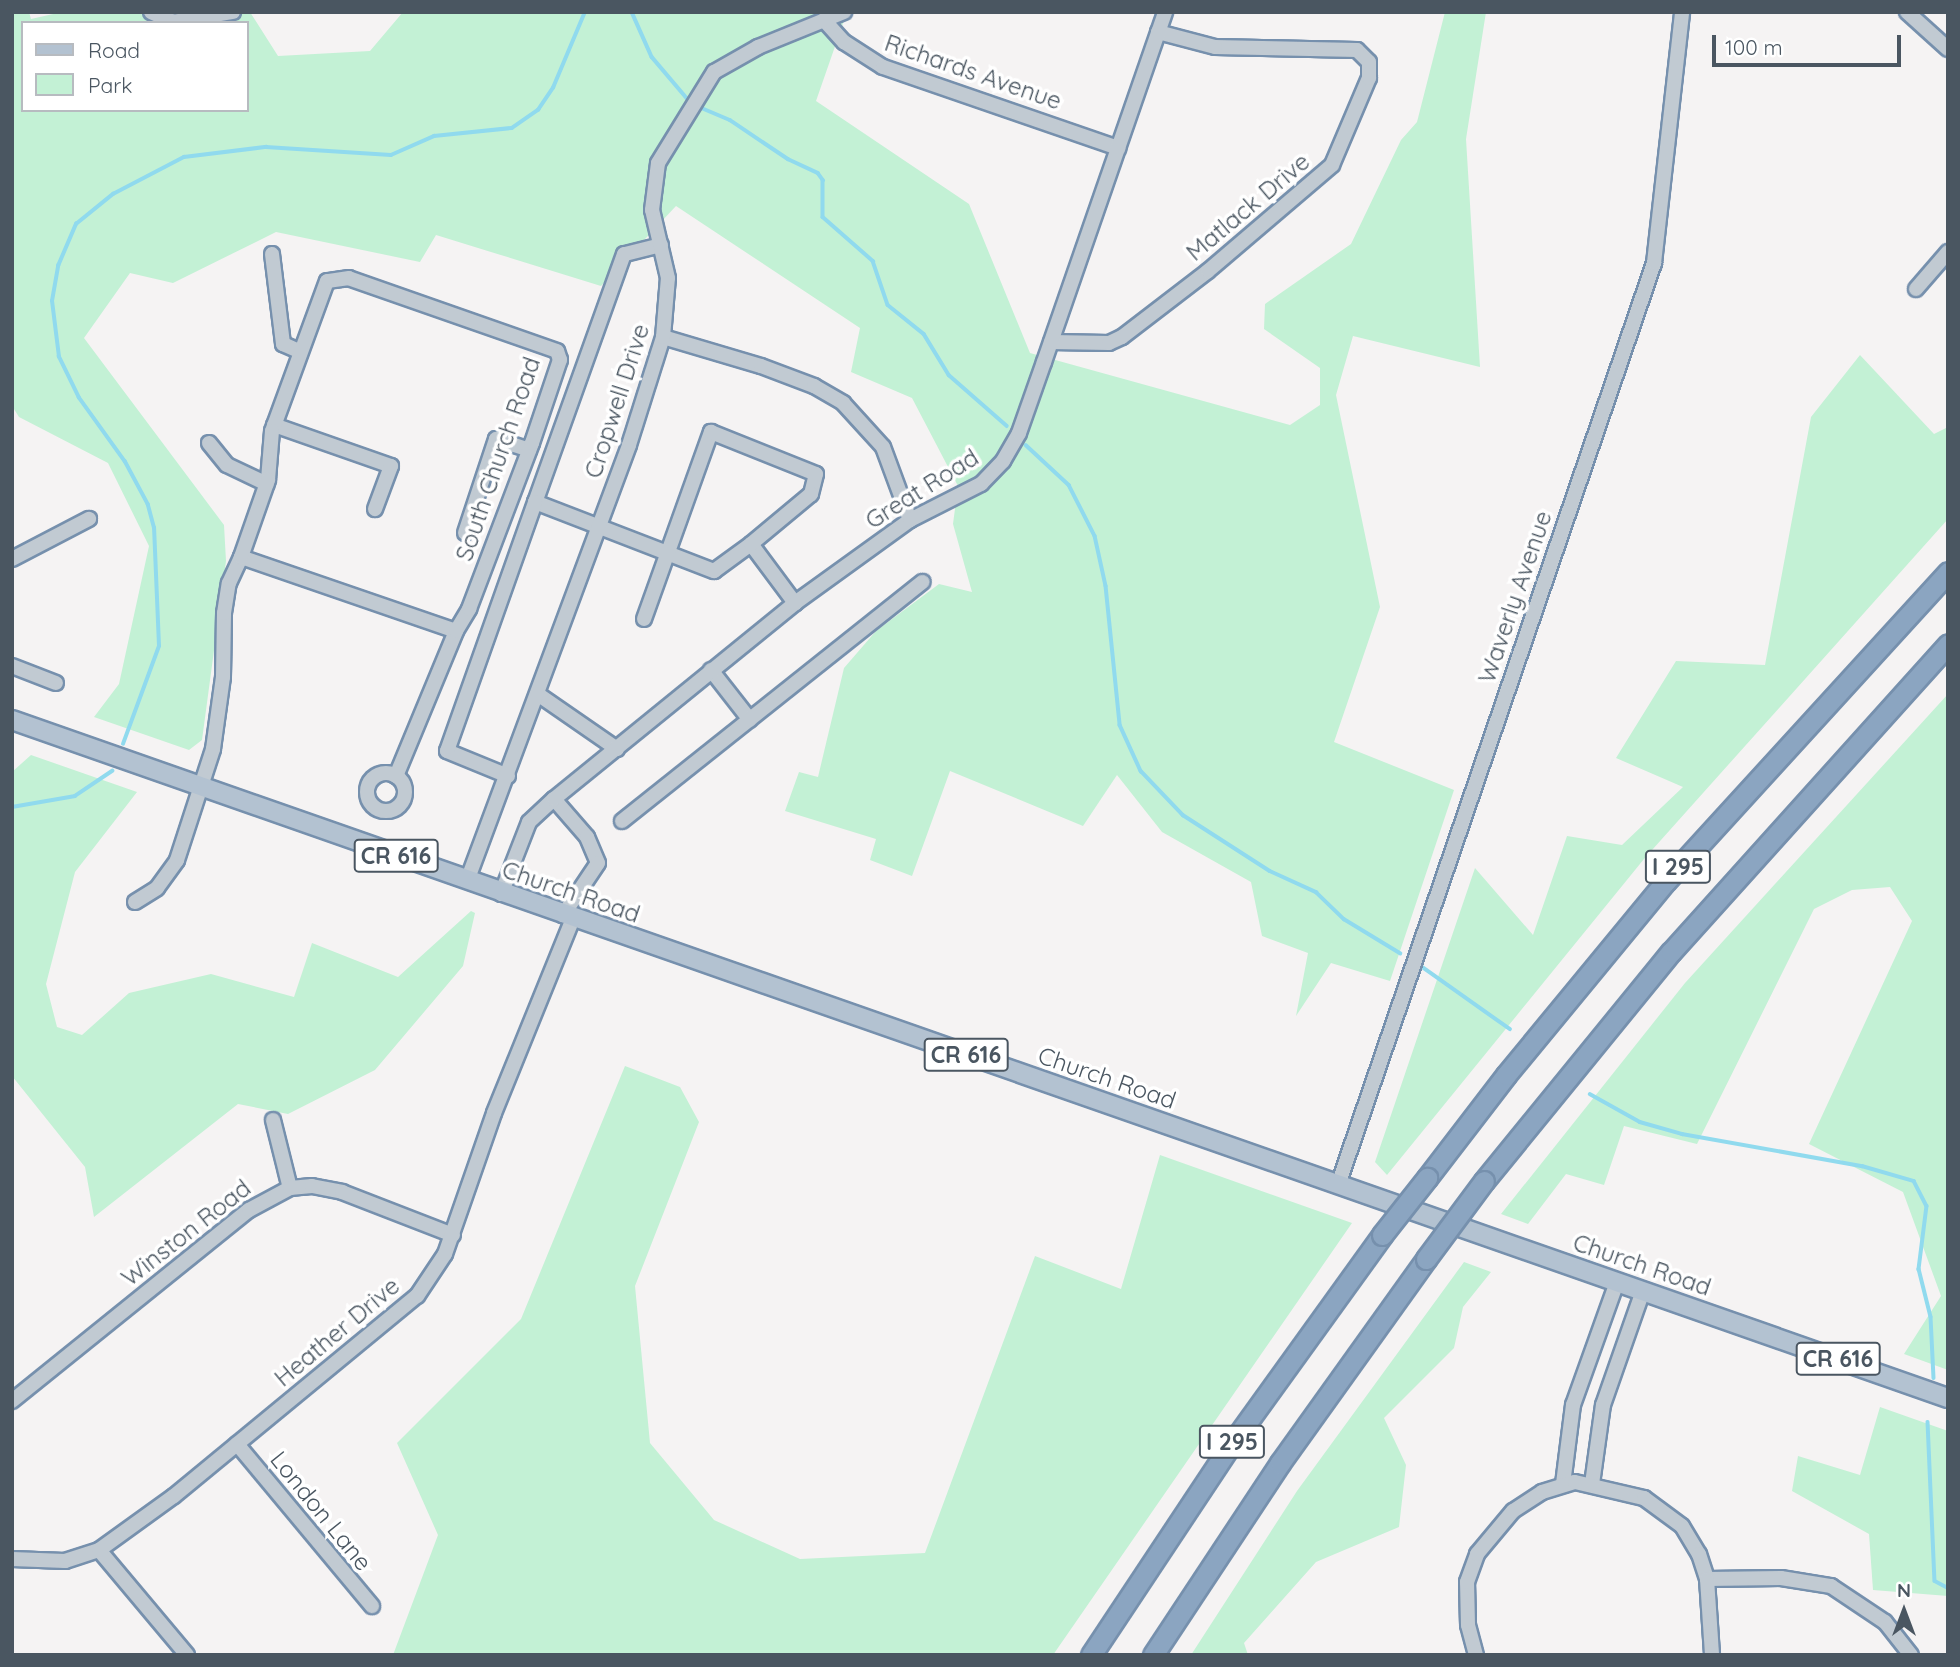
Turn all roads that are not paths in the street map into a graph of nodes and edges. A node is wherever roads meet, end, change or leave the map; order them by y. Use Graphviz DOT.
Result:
graph roads {
  1 [pos="151,12"];
  2 [pos="233,12"];
  3 [pos="844,12"];
  4 [pos="1165,12"];
  5 [pos="1682,12"];
  6 [pos="1907,12"];
  7 [pos="824,20"];
  8 [pos="171,21"];
  9 [pos="179,21"];
  10 [pos="1158,33"];
  11 [pos="1948,49"];
  12 [pos="1118,148"];
  13 [pos="661,245"];
  14 [pos="1948,252"];
  15 [pos="272,254"];
  16 [pos="1916,289"];
  17 [pos="663,337"];
  18 [pos="1051,342"];
  19 [pos="299,351"];
  20 [pos="274,425"];
  21 [pos="209,443"];
  22 [pos="529,450"];
  23 [pos="267,484"];
  24 [pos="535,502"];
  25 [pos="375,509"];
  26 [pos="89,519"];
  27 [pos="910,520"];
  28 [pos="598,526"];
  29 [pos="466,533"];
  30 [pos="751,544"];
  31 [pos="667,552"];
  32 [pos="241,556"];
  33 [pos="12,559"];
  34 [pos="1948,572"];
  35 [pos="923,582"];
  36 [pos="795,603"];
  37 [pos="644,619"];
  38 [pos="456,631"];
  39 [pos="1948,644"];
  40 [pos="12,666"];
  41 [pos="711,670"];
  42 [pos="55,683"];
  43 [pos="539,695"];
  44 [pos="12,720"];
  45 [pos="750,720"];
  46 [pos="617,749"];
  47 [pos="396,776"];
  48 [pos="508,776"];
  49 [pos="199,788"];
  50 [pos="554,799"];
  51 [pos="622,821"];
  52 [pos="467,881"];
  53 [pos="501,894"];
  54 [pos="135,902"];
  55 [pos="568,916"];
  56 [pos="273,1120"];
  57 [pos="1338,1185"];
  58 [pos="290,1188"];
  59 [pos="453,1235"];
  60 [pos="1617,1282"];
  61 [pos="1643,1292"];
  62 [pos="1948,1398"];
  63 [pos="12,1401"];
  64 [pos="237,1444"];
  65 [pos="1563,1484"];
  66 [pos="1591,1484"];
  67 [pos="99,1550"];
  68 [pos="12,1559"];
  69 [pos="1707,1579"];
  70 [pos="372,1606"];
  71 [pos="187,1655"];
  72 [pos="1091,1655"];
  73 [pos="1153,1655"];
  74 [pos="1476,1655"];
  75 [pos="1712,1655"];
  76 [pos="1911,1655"];
  1 -- 8 [label="street"];
  2 -- 9 [label="street"];
  3 -- 7 [label="street, Cropwell Drive"];
  4 -- 10 [label="street, Great Road"];
  5 -- 57 [label="street, Waverly Avenue"];
  6 -- 11 [label="street"];
  7 -- 12 [label="street, Richards Avenue"];
  7 -- 13 [label="street, Cropwell Drive"];
  10 -- 12 [label="street, Great Road"];
  10 -- 18 [label="street, Matlack Drive"];
  12 -- 18 [label="street, Great Road"];
  13 -- 17 [label="street, Cropwell Drive"];
  13 -- 24 [label="street"];
  14 -- 16 [label="street"];
  15 -- 19 [label="street"];
  17 -- 27 [label="street"];
  17 -- 28 [label="street, Cropwell Drive"];
  18 -- 27 [label="street, Great Road"];
  19 -- 20 [label="street, South Church Road"];
  19 -- 22 [label="street, South Church Road"];
  20 -- 23 [label="street, South Church Road"];
  20 -- 25 [label="street"];
  21 -- 23 [label="street"];
  22 -- 29 [label="street"];
  22 -- 38 [label="street, South Church Road"];
  23 -- 32 [label="street, South Church Road"];
  24 -- 28 [label="street"];
  24 -- 48 [label="street"];
  26 -- 33 [label="street"];
  27 -- 36 [label="street, Great Road"];
  28 -- 31 [label="street"];
  28 -- 43 [label="street, Cropwell Drive"];
  30 -- 31 [label="street"];
  30 -- 31 [label="street"];
  30 -- 36 [label="street"];
  31 -- 37 [label="street"];
  32 -- 38 [label="street"];
  32 -- 49 [label="street, South Church Road"];
  34 -- 72 [label="highway, I 295, bridge"];
  35 -- 45 [label="street"];
  36 -- 41 [label="street, Great Road"];
  38 -- 47 [label="street, South Church Road"];
  39 -- 73 [label="highway, I 295, bridge"];
  40 -- 42 [label="street"];
  41 -- 45 [label="street"];
  41 -- 46 [label="street, Great Road"];
  43 -- 46 [label="street"];
  43 -- 48 [label="street, Cropwell Drive"];
  44 -- 49 [label="main road, Church Road / CR 616"];
  45 -- 51 [label="street"];
  46 -- 50 [label="street, Great Road"];
  48 -- 52 [label="street, Cropwell Drive"];
  49 -- 52 [label="main road, Church Road / CR 616"];
  49 -- 54 [label="street, South Church Road"];
  50 -- 53 [label="street, Great Road"];
  50 -- 55 [label="street"];
  52 -- 53 [label="main road, Church Road / CR 616"];
  53 -- 55 [label="main road, Church Road / CR 616"];
  55 -- 57 [label="main road, Church Road / CR 616"];
  55 -- 59 [label="street, Heather Drive"];
  56 -- 58 [label="street"];
  57 -- 60 [label="main road, Church Road / CR 616"];
  58 -- 59 [label="street, Winston Road"];
  58 -- 63 [label="street, Winston Road"];
  59 -- 64 [label="street, Heather Drive"];
  60 -- 61 [label="main road, Church Road / CR 616"];
  60 -- 65 [label="street"];
  61 -- 62 [label="main road, Church Road / CR 616"];
  61 -- 66 [label="street"];
  64 -- 67 [label="street, Heather Drive"];
  64 -- 70 [label="street, London Lane"];
  65 -- 66 [label="street"];
  65 -- 74 [label="street"];
  66 -- 69 [label="street"];
  67 -- 68 [label="street, Heather Drive"];
  67 -- 71 [label="street"];
  69 -- 75 [label="street"];
  69 -- 76 [label="street"];
}
